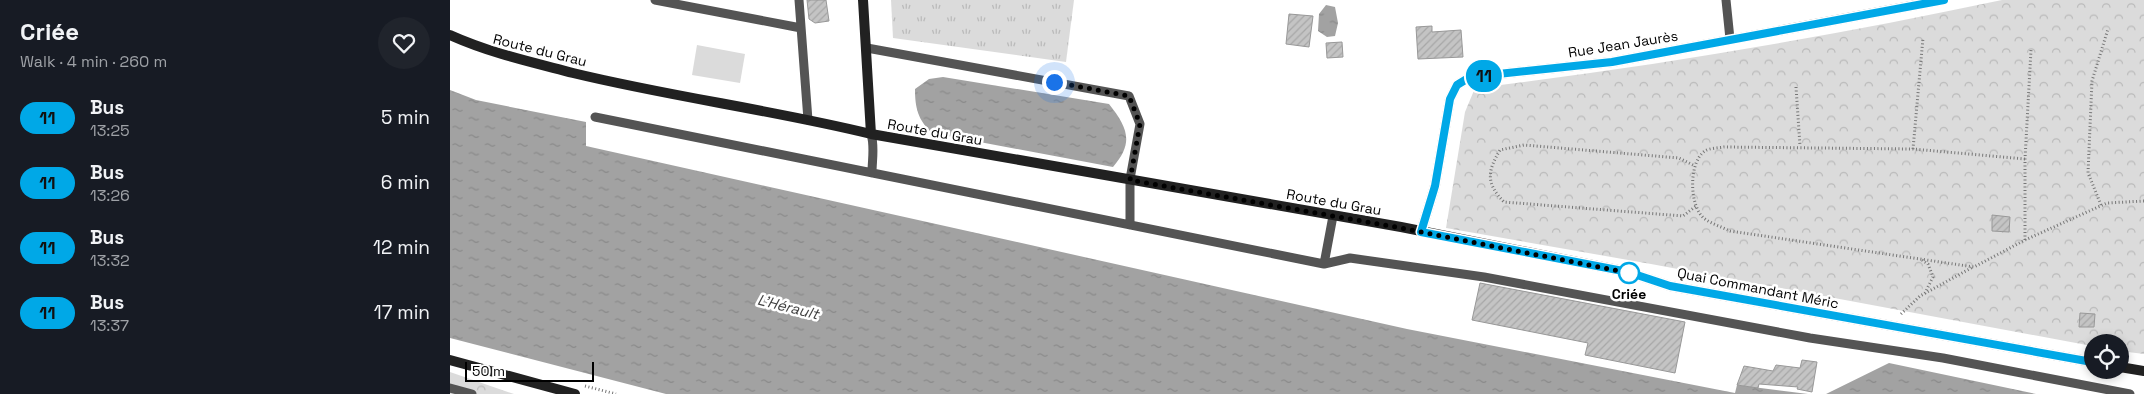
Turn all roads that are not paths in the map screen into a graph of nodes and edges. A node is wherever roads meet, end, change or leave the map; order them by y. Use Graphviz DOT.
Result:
graph roads {
  1 [pos="655,0"];
  2 [pos="799,0"];
  3 [pos="863,0"];
  4 [pos="1726,0"];
  5 [pos="1943,0"];
  6 [pos="801,28"];
  7 [pos="450,35"];
  8 [pos="1730,39"];
  9 [pos="867,48"];
  10 [pos="595,117"];
  11 [pos="808,120"];
  12 [pos="871,134"];
  13 [pos="872,173"];
  14 [pos="1130,180"];
  15 [pos="1333,216"];
  16 [pos="1130,225"];
  17 [pos="1421,232"];
  18 [pos="1324,264"];
  19 [pos="450,360"];
  20 [pos="2084,361"];
  21 [pos="2129,368"];
  22 [pos="2144,371"];
  23 [pos="450,388"];
  24 [pos="472,394"];
  25 [pos="574,394"];
  26 [pos="2130,394"];
  1 -- 6 [label="lane"];
  2 -- 6 [label="lane"];
  3 -- 9 [label="street"];
  4 -- 8 [label="lane"];
  5 -- 8 [label="street, Rue Jean Jaurès"];
  6 -- 11 [label="lane"];
  7 -- 11 [label="street, Route du Grau"];
  8 -- 17 [label="street, Rue Jean Jaurès"];
  9 -- 12 [label="street"];
  9 -- 14 [label="lane"];
  10 -- 13 [label="lane"];
  11 -- 12 [label="street, Route du Grau"];
  12 -- 13 [label="lane"];
  12 -- 14 [label="street, Route du Grau"];
  13 -- 16 [label="lane"];
  14 -- 15 [label="street, Route du Grau"];
  14 -- 16 [label="lane"];
  15 -- 17 [label="street, Route du Grau"];
  15 -- 18 [label="lane"];
  16 -- 18 [label="lane"];
  17 -- 20 [label="street, Quai Commandant Méric"];
  18 -- 26 [label="lane"];
  19 -- 25 [label="street"];
  21 -- 22 [label="street"];
  23 -- 24 [label="lane"];
}
